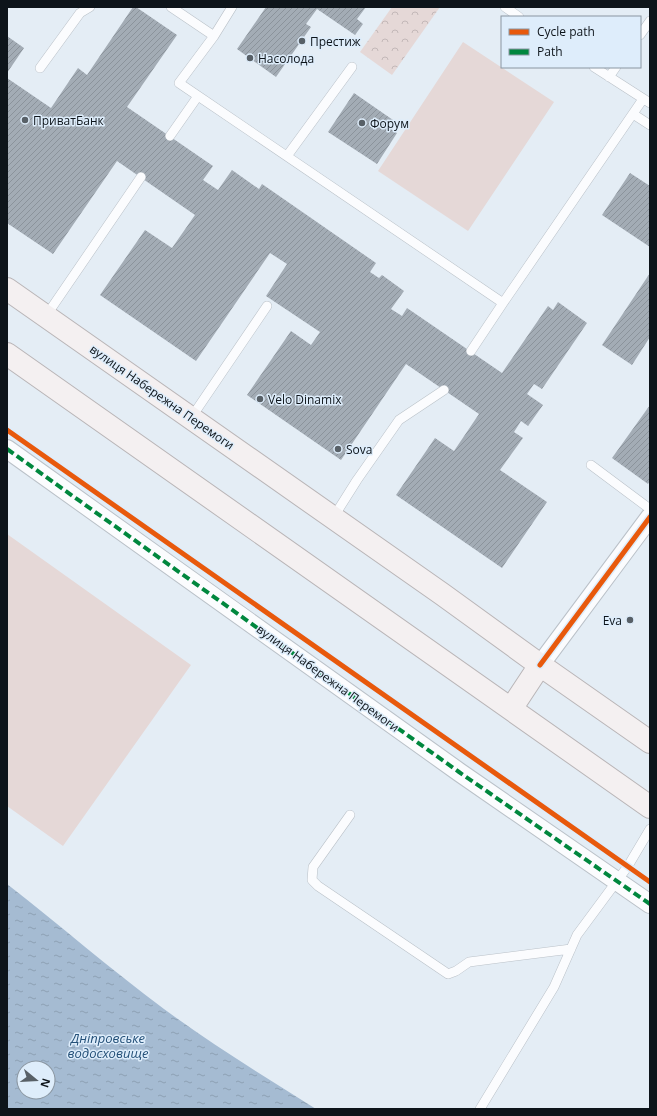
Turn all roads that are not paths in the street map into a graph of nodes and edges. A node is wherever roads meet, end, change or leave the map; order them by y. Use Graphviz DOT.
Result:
graph roads {
  1 [pos="90,7"];
  2 [pos="171,7"];
  3 [pos="232,7"];
  4 [pos="505,7"];
  5 [pos="518,16"];
  6 [pos="650,21"];
  7 [pos="641,34"];
  8 [pos="214,36"];
  9 [pos="352,67"];
  10 [pos="40,68"];
  11 [pos="596,68"];
  12 [pos="615,68"];
  13 [pos="609,77"];
  14 [pos="198,96"];
  15 [pos="646,101"];
  16 [pos="633,114"];
  17 [pos="650,125"];
  18 [pos="170,136"];
  19 [pos="287,156"];
  20 [pos="141,178"];
  21 [pos="7,289"];
  22 [pos="503,303"];
  23 [pos="267,306"];
  24 [pos="46,316"];
  25 [pos="471,351"];
  26 [pos="7,354"];
  27 [pos="444,390"];
  28 [pos="191,418"];
  29 [pos="7,449"];
  30 [pos="591,465"];
  31 [pos="650,509"];
  32 [pos="650,517"];
  33 [pos="333,518"];
  34 [pos="540,665"];
  35 [pos="511,709"];
  36 [pos="650,742"];
  37 [pos="650,807"];
  38 [pos="350,815"];
  39 [pos="650,829"];
  40 [pos="617,880"];
  41 [pos="650,904"];
  42 [pos="571,949"];
  43 [pos="480,1109"];
  1 -- 10 [label="lane"];
  2 -- 8 [label="lane"];
  3 -- 8 [label="lane"];
  4 -- 5 [label="lane"];
  6 -- 7 [label="lane"];
  8 -- 14 [label="lane"];
  9 -- 19 [label="lane"];
  11 -- 13 [label="lane"];
  12 -- 13 [label="lane"];
  13 -- 15 [label="lane"];
  14 -- 18 [label="lane"];
  14 -- 19 [label="lane"];
  15 -- 16 [label="lane"];
  16 -- 17 [label="lane"];
  16 -- 22 [label="lane"];
  19 -- 22 [label="lane"];
  20 -- 24 [label="lane"];
  21 -- 24 [label="main road, вулиця Набережна Перемоги"];
  22 -- 25 [label="lane"];
  23 -- 28 [label="lane"];
  24 -- 28 [label="main road, вулиця Набережна Перемоги"];
  26 -- 35 [label="main road"];
  27 -- 33 [label="lane"];
  28 -- 33 [label="main road, вулиця Набережна Перемоги"];
  29 -- 40 [label="street, вулиця Набережна Перемоги"];
  30 -- 31 [label="lane"];
  32 -- 34 [label="street"];
  33 -- 34 [label="main road, вулиця Набережна Перемоги"];
  34 -- 35 [label="main road"];
  34 -- 36 [label="main road, вулиця Набережна Перемоги"];
  35 -- 37 [label="main road"];
  38 -- 42 [label="lane"];
  39 -- 40 [label="lane"];
  40 -- 41 [label="street, вулиця Набережна Перемоги"];
  40 -- 42 [label="lane"];
  42 -- 43 [label="lane"];
}
